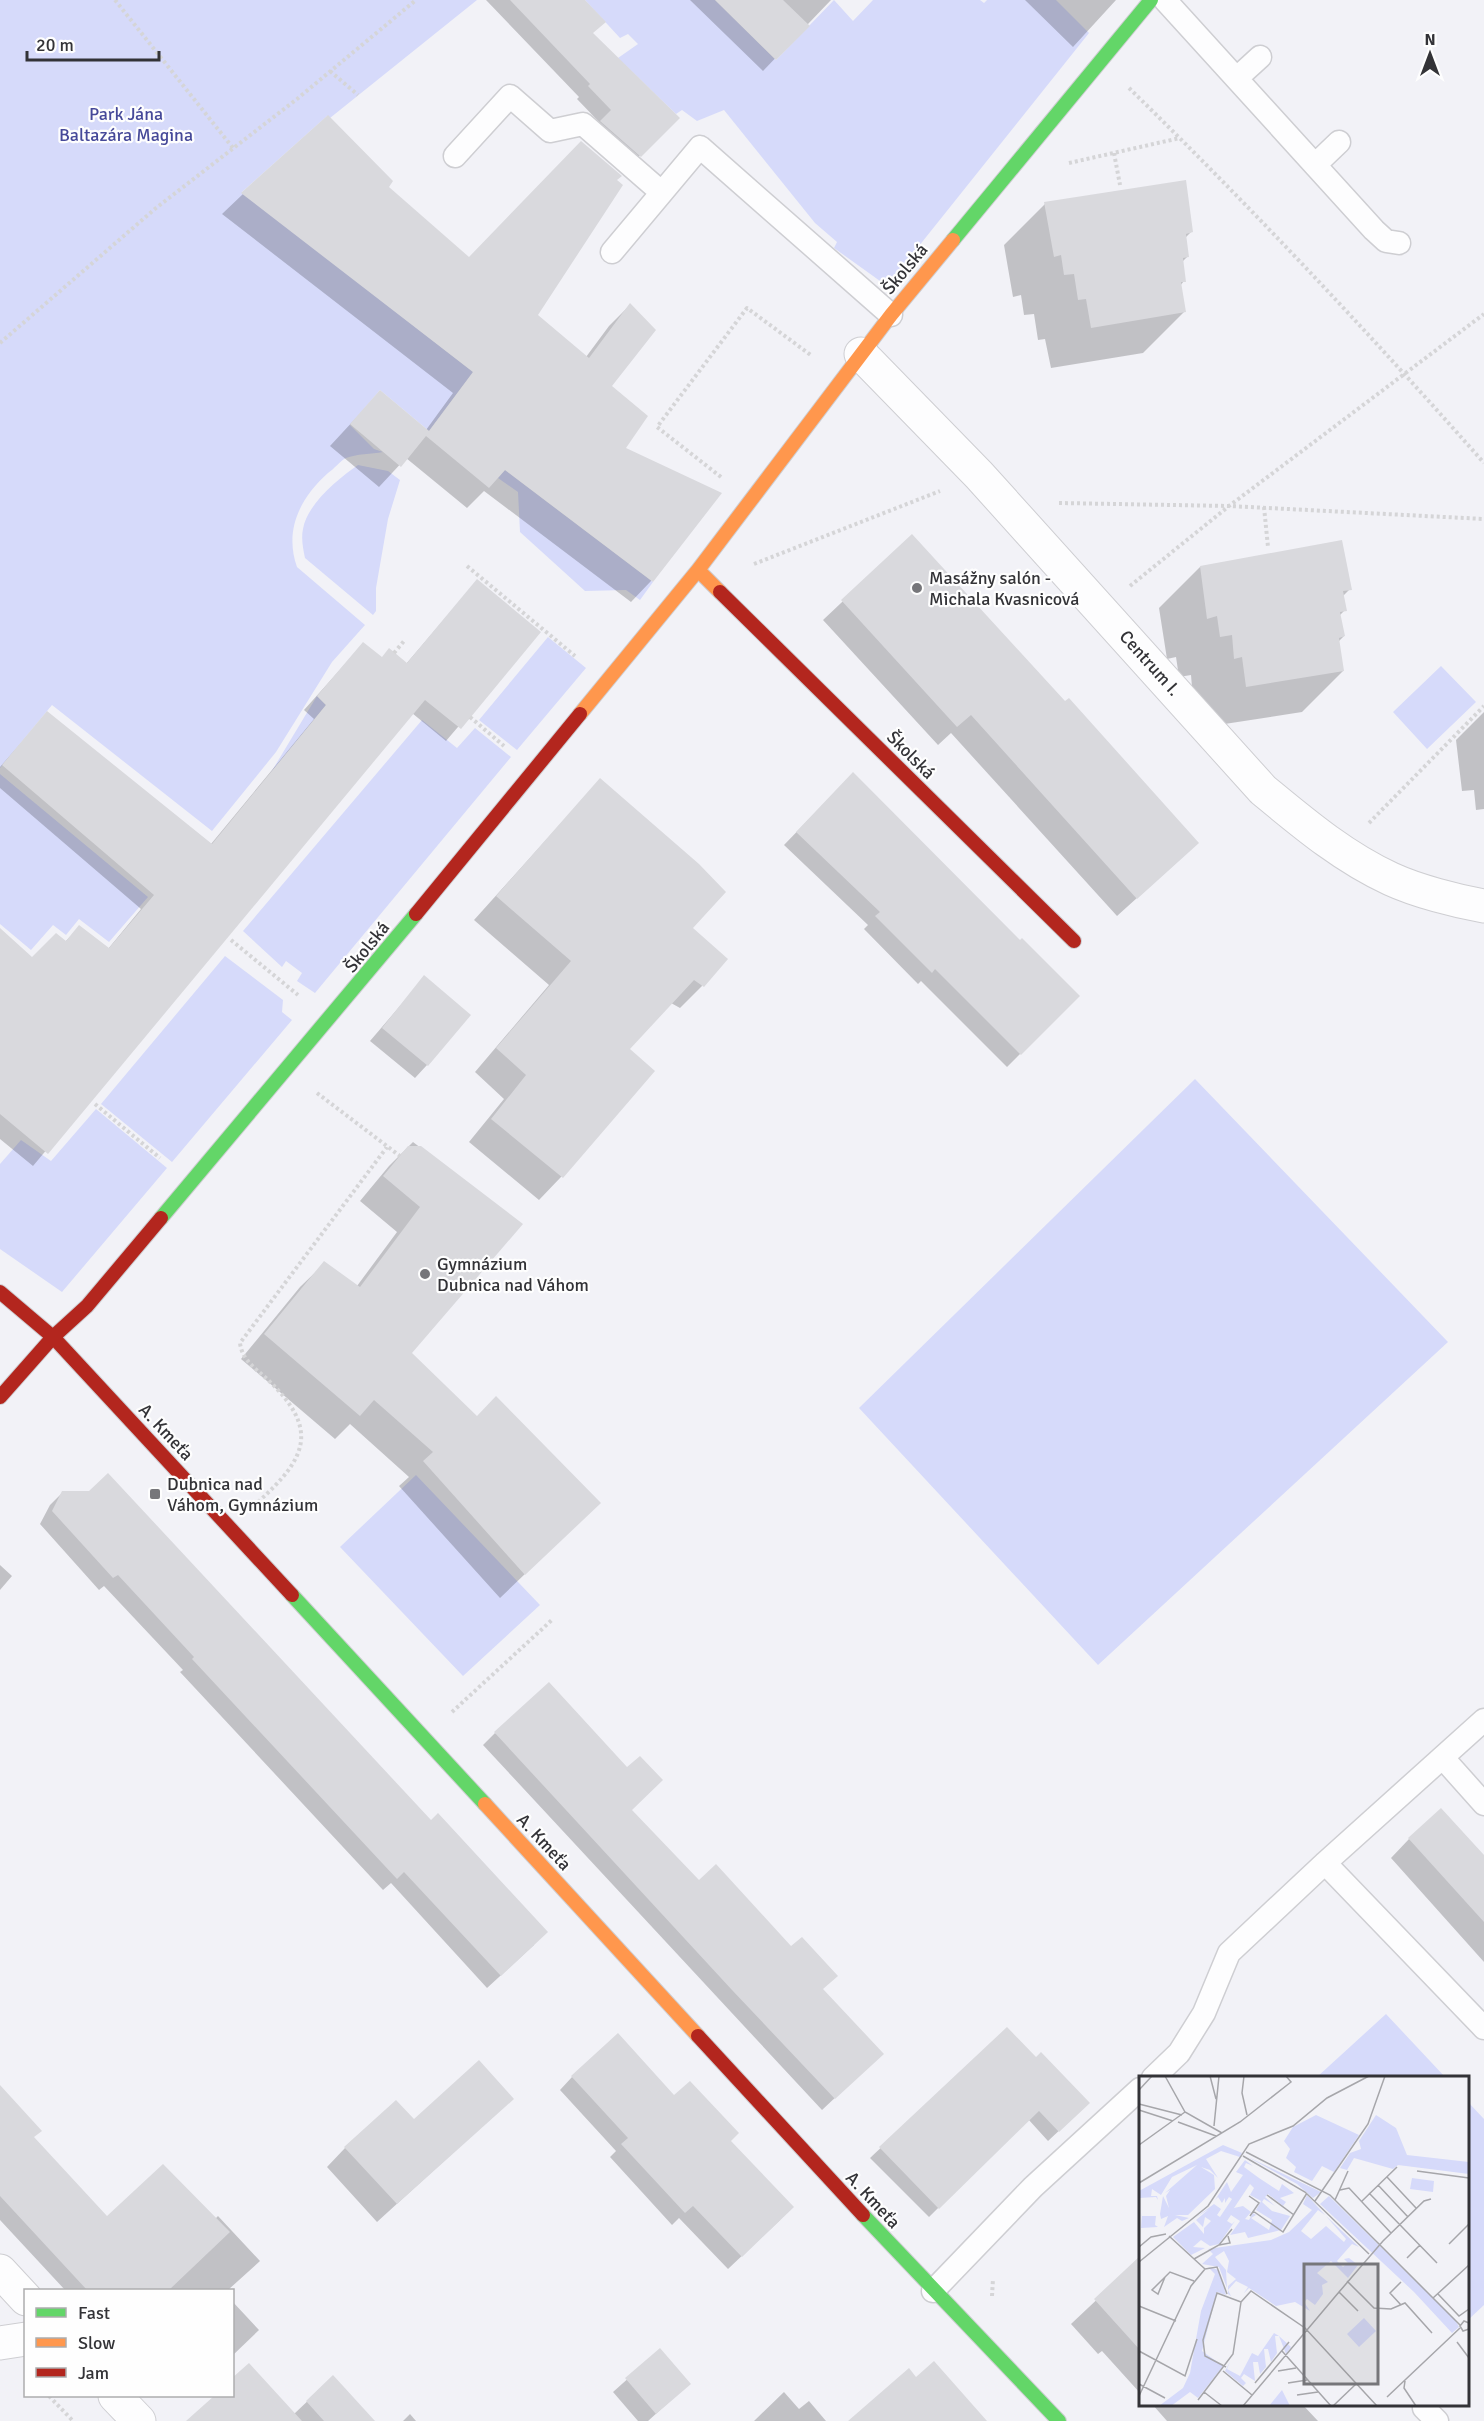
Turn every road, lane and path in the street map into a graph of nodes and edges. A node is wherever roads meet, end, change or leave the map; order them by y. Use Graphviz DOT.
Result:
graph roads {
  1 [pos="115,0"];
  2 [pos="416,0"];
  3 [pos="1151,0"];
  4 [pos="1165,0"];
  5 [pos="1260,57"];
  6 [pos="1100,60"];
  7 [pos="330,71"];
  8 [pos="1236,78"];
  9 [pos="358,95"];
  10 [pos="1180,138"];
  11 [pos="1340,142"];
  12 [pos="233,148"];
  13 [pos="1114,153"];
  14 [pos="455,156"];
  15 [pos="1315,165"];
  16 [pos="1004,178"];
  17 [pos="1120,185"];
  18 [pos="661,192"];
  19 [pos="1399,243"];
  20 [pos="612,252"];
  21 [pos="1484,314"];
  22 [pos="891,315"];
  23 [pos="0,343"];
  24 [pos="852,366"];
  25 [pos="1405,373"];
  26 [pos="1484,463"];
  27 [pos="979,475"];
  28 [pos="750,499"];
  29 [pos="1003,501"];
  30 [pos="1229,506"];
  31 [pos="1264,507"];
  32 [pos="1484,519"];
  33 [pos="1268,547"];
  34 [pos="467,566"];
  35 [pos="698,570"];
  36 [pos="1102,609"];
  37 [pos="404,641"];
  38 [pos="394,653"];
  39 [pos="580,660"];
  40 [pos="1484,706"];
  41 [pos="1341,851"];
  42 [pos="1484,906"];
  43 [pos="231,940"];
  44 [pos="1074,941"];
  45 [pos="329,1020"];
  46 [pos="289,1068"];
  47 [pos="95,1104"];
  48 [pos="387,1147"];
  49 [pos="400,1156"];
  50 [pos="191,1183"];
  51 [pos="0,1292"];
  52 [pos="53,1337"];
  53 [pos="0,1397"];
  54 [pos="254,1505"];
  55 [pos="553,1619"];
  56 [pos="448,1716"];
  57 [pos="1484,1720"];
  58 [pos="1443,1758"];
  59 [pos="1484,1804"];
  60 [pos="1325,1863"];
  61 [pos="1484,2028"];
  62 [pos="1155,2076"];
  63 [pos="1139,2090"];
  64 [pos="0,2271"];
  65 [pos="933,2291"];
  66 [pos="24,2297"];
  67 [pos="24,2339"];
  68 [pos="0,2343"];
  69 [pos="50,2397"];
  70 [pos="116,2397"];
  71 [pos="1048,2418"];
  72 [pos="73,2421"];
  73 [pos="139,2421"];
  1 -- 12 [label="path"];
  2 -- 7 [label="path"];
  3 -- 6 [label="street, Školská"];
  4 -- 8 [label="lane"];
  5 -- 8 [label="lane"];
  6 -- 10 [label="path"];
  6 -- 16 [label="street, Školská"];
  7 -- 9 [label="path"];
  7 -- 12 [label="path"];
  8 -- 15 [label="lane"];
  10 -- 13 [label="path"];
  10 -- 25 [label="path"];
  11 -- 15 [label="lane"];
  12 -- 23 [label="path"];
  13 -- 16 [label="path"];
  13 -- 17 [label="path"];
  14 -- 18 [label="lane"];
  15 -- 19 [label="lane"];
  16 -- 22 [label="street, Školská"];
  18 -- 20 [label="lane"];
  18 -- 22 [label="lane"];
  21 -- 25 [label="path"];
  22 -- 24 [label="street, Školská"];
  24 -- 27 [label="street, Centrum I."];
  24 -- 28 [label="street, Školská"];
  24 -- 28 [label="path"];
  25 -- 26 [label="path"];
  25 -- 30 [label="path"];
  27 -- 29 [label="street, Centrum I."];
  27 -- 35 [label="path"];
  28 -- 35 [label="street, Školská"];
  29 -- 30 [label="path"];
  29 -- 36 [label="street, Centrum I."];
  30 -- 31 [label="path"];
  30 -- 36 [label="path"];
  31 -- 32 [label="path"];
  31 -- 33 [label="path"];
  34 -- 39 [label="path"];
  35 -- 44 [label="street, Školská"];
  35 -- 45 [label="street, Školská"];
  36 -- 41 [label="street, Centrum I."];
  37 -- 38 [label="path"];
  40 -- 41 [label="path"];
  41 -- 42 [label="street, Centrum I."];
  43 -- 45 [label="path"];
  45 -- 46 [label="street, Školská"];
  46 -- 48 [label="path"];
  46 -- 50 [label="street, Školská"];
  47 -- 50 [label="path"];
  48 -- 49 [label="path"];
  48 -- 54 [label="path"];
  50 -- 52 [label="street, Školská"];
  51 -- 52 [label="street, A. Kmeťa"];
  52 -- 53 [label="street, Školská"];
  52 -- 65 [label="street, A. Kmeťa"];
  55 -- 56 [label="path"];
  57 -- 58 [label="lane"];
  58 -- 59 [label="lane"];
  58 -- 60 [label="lane"];
  60 -- 61 [label="lane"];
  60 -- 62 [label="lane"];
  63 -- 65 [label="lane"];
  64 -- 66 [label="street"];
  65 -- 71 [label="street, A. Kmeťa"];
  67 -- 68 [label="street"];
  69 -- 72 [label="path"];
  70 -- 73 [label="street"];
}
